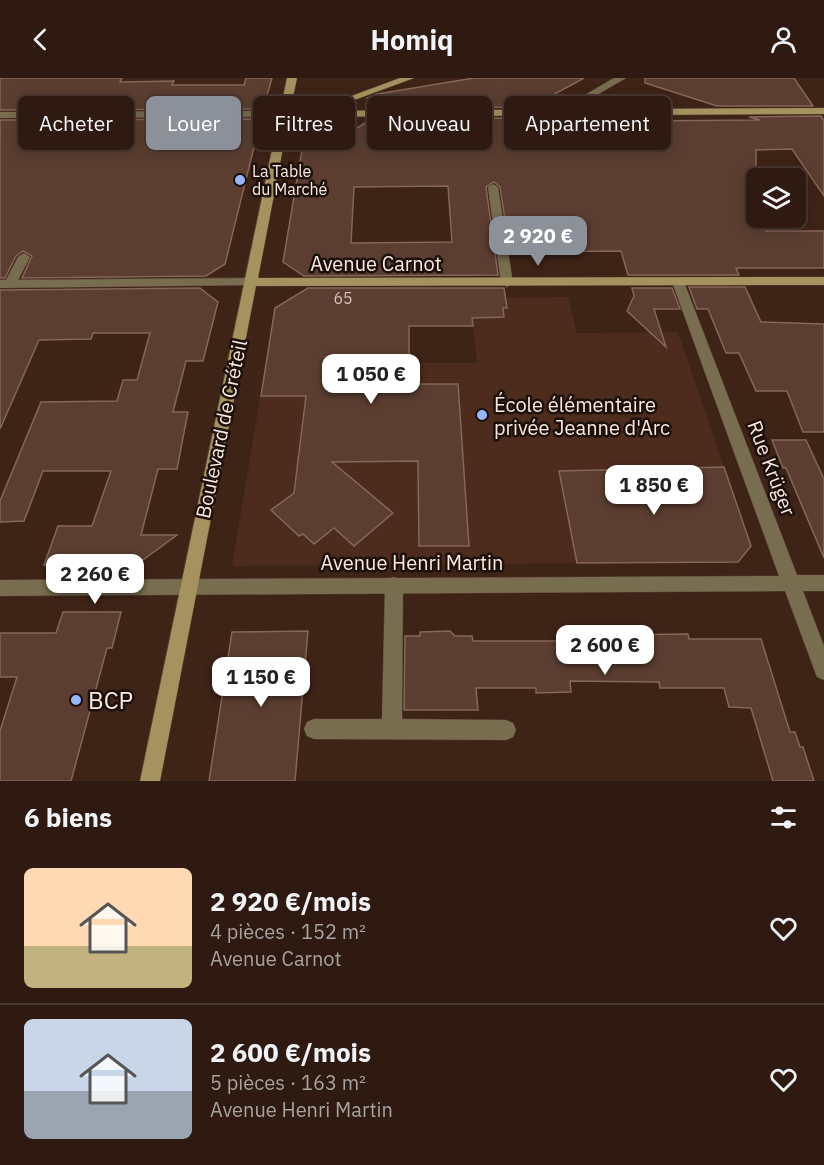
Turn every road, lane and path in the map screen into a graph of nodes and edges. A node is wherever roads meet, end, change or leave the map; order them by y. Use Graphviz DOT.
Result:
graph roads {
  1 [pos="292,78"];
  2 [pos="409,78"];
  3 [pos="621,78"];
  4 [pos="288,96"];
  5 [pos="589,96"];
  6 [pos="355,98"];
  7 [pos="824,111"];
  8 [pos="504,112"];
  9 [pos="671,112"];
  10 [pos="355,113"];
  11 [pos="253,114"];
  12 [pos="0,115"];
  13 [pos="278,150"];
  14 [pos="493,187"];
  15 [pos="24,256"];
  16 [pos="824,281"];
  17 [pos="251,282"];
  18 [pos="507,282"];
  19 [pos="678,282"];
  20 [pos="5,284"];
  21 [pos="792,583"];
  22 [pos="824,583"];
  23 [pos="394,585"];
  24 [pos="189,586"];
  25 [pos="0,588"];
  26 [pos="824,671"];
  27 [pos="314,729"];
  28 [pos="392,730"];
  29 [pos="506,730"];
  30 [pos="150,781"];
  1 -- 4 [label="street, Boulevard de Créteil"];
  2 -- 6 [label="street"];
  3 -- 5 [label="street"];
  7 -- 9 [label="street"];
  8 -- 10 [label="street"];
  11 -- 12 [label="street"];
  13 -- 17 [label="street, Boulevard de Créteil"];
  14 -- 18 [label="street"];
  15 -- 20 [label="street"];
  16 -- 19 [label="street, Avenue Carnot"];
  17 -- 18 [label="street, Avenue Carnot"];
  17 -- 20 [label="street, Avenue Carnot"];
  17 -- 24 [label="street, Boulevard de Créteil"];
  18 -- 19 [label="street, Avenue Carnot"];
  19 -- 21 [label="street, Rue Krüger"];
  21 -- 22 [label="street, Avenue Henri Martin"];
  21 -- 23 [label="street, Avenue Henri Martin"];
  21 -- 26 [label="street, Rue Krüger"];
  23 -- 24 [label="street, Avenue Henri Martin"];
  23 -- 28 [label="street"];
  24 -- 25 [label="street, Avenue Henri Martin"];
  24 -- 30 [label="street, Boulevard de Créteil"];
  27 -- 28 [label="street"];
  28 -- 29 [label="street"];
}
